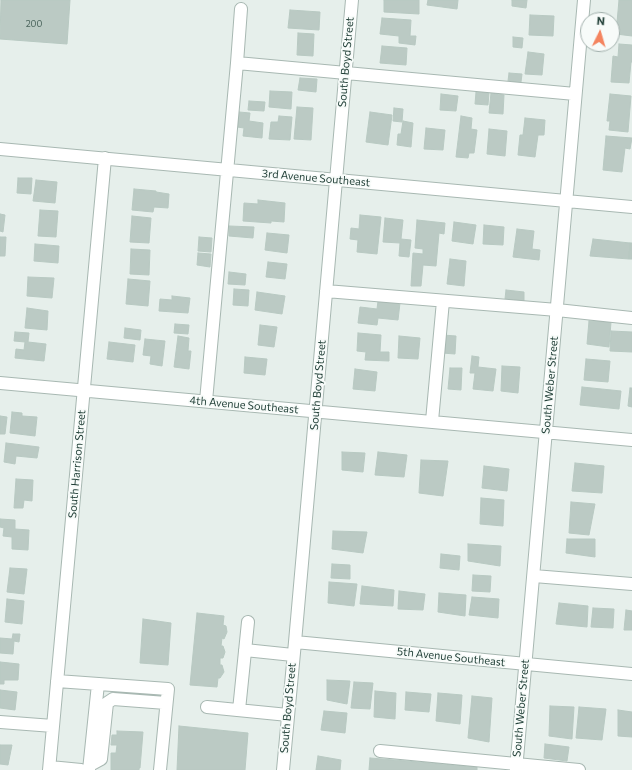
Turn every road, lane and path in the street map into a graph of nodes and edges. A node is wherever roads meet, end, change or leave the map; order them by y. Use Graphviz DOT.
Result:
graph roads {
  1 [pos="352,0"];
  2 [pos="584,0"];
  3 [pos="241,9"];
  4 [pos="237,63"];
  5 [pos="346,73"];
  6 [pos="576,94"];
  7 [pos="0,149"];
  8 [pos="105,158"];
  9 [pos="227,169"];
  10 [pos="336,180"];
  11 [pos="566,200"];
  12 [pos="632,207"];
  13 [pos="326,291"];
  14 [pos="443,301"];
  15 [pos="557,310"];
  16 [pos="632,318"];
  17 [pos="0,383"];
  18 [pos="83,390"];
  19 [pos="206,401"];
  20 [pos="316,411"];
  21 [pos="432,422"];
  22 [pos="546,433"];
  23 [pos="632,440"];
  24 [pos="534,576"];
  25 [pos="632,584"];
  26 [pos="248,622"];
  27 [pos="295,642"];
  28 [pos="245,650"];
  29 [pos="293,655"];
  30 [pos="525,664"];
  31 [pos="632,674"];
  32 [pos="57,681"];
  33 [pos="98,684"];
  34 [pos="166,703"];
  35 [pos="207,707"];
  36 [pos="239,710"];
  37 [pos="288,714"];
  38 [pos="0,722"];
  39 [pos="53,726"];
  40 [pos="380,751"];
  41 [pos="516,767"];
  42 [pos="87,768"];
  43 [pos="50,769"];
  44 [pos="160,770"];
  45 [pos="283,770"];
  46 [pos="579,770"];
  1 -- 5 [label="street, South Boyd Street"];
  2 -- 6 [label="street, South Weber Street"];
  3 -- 4 [label="street"];
  4 -- 5 [label="street"];
  4 -- 9 [label="street"];
  5 -- 6 [label="street"];
  5 -- 10 [label="street, South Boyd Street"];
  6 -- 11 [label="street, South Weber Street"];
  7 -- 8 [label="street, 3rd Avenue Southeast"];
  8 -- 9 [label="street, 3rd Avenue Southeast"];
  8 -- 18 [label="street, South Harrison Street"];
  9 -- 10 [label="street, 3rd Avenue Southeast"];
  9 -- 19 [label="street"];
  10 -- 11 [label="street, 3rd Avenue Southeast"];
  10 -- 13 [label="street, South Boyd Street"];
  11 -- 12 [label="street, 3rd Avenue Southeast"];
  11 -- 15 [label="street, South Weber Street"];
  13 -- 14 [label="street"];
  13 -- 20 [label="street, South Boyd Street"];
  14 -- 15 [label="street"];
  14 -- 21 [label="street"];
  15 -- 16 [label="street"];
  15 -- 22 [label="street, South Weber Street"];
  17 -- 18 [label="street, 4th Avenue Southeast"];
  18 -- 19 [label="street, 4th Avenue Southeast"];
  18 -- 32 [label="street, South Harrison Street"];
  19 -- 20 [label="street, 4th Avenue Southeast"];
  20 -- 21 [label="street, 4th Avenue Southeast"];
  20 -- 27 [label="street, South Boyd Street"];
  21 -- 22 [label="street, 4th Avenue Southeast"];
  22 -- 23 [label="street, 4th Avenue Southeast"];
  22 -- 24 [label="street, South Weber Street"];
  24 -- 25 [label="street"];
  24 -- 30 [label="street, South Weber Street"];
  26 -- 28 [label="street"];
  27 -- 29 [label="street, South Boyd Street"];
  27 -- 30 [label="street, 5th Avenue Southeast"];
  28 -- 29 [label="street"];
  28 -- 36 [label="street"];
  29 -- 37 [label="street, South Boyd Street"];
  30 -- 31 [label="street, 5th Avenue Southeast"];
  30 -- 41 [label="street, South Weber Street"];
  32 -- 33 [label="street"];
  32 -- 39 [label="street, South Harrison Street"];
  33 -- 34 [label="street"];
  33 -- 42 [label="street"];
  34 -- 42 [label="street"];
  34 -- 44 [label="street"];
  35 -- 36 [label="street"];
  36 -- 37 [label="street"];
  37 -- 45 [label="street, South Boyd Street"];
  38 -- 39 [label="street"];
  39 -- 43 [label="street, South Harrison Street"];
  40 -- 41 [label="street"];
  41 -- 46 [label="street"];
  42 -- 43 [label="street"];
}
